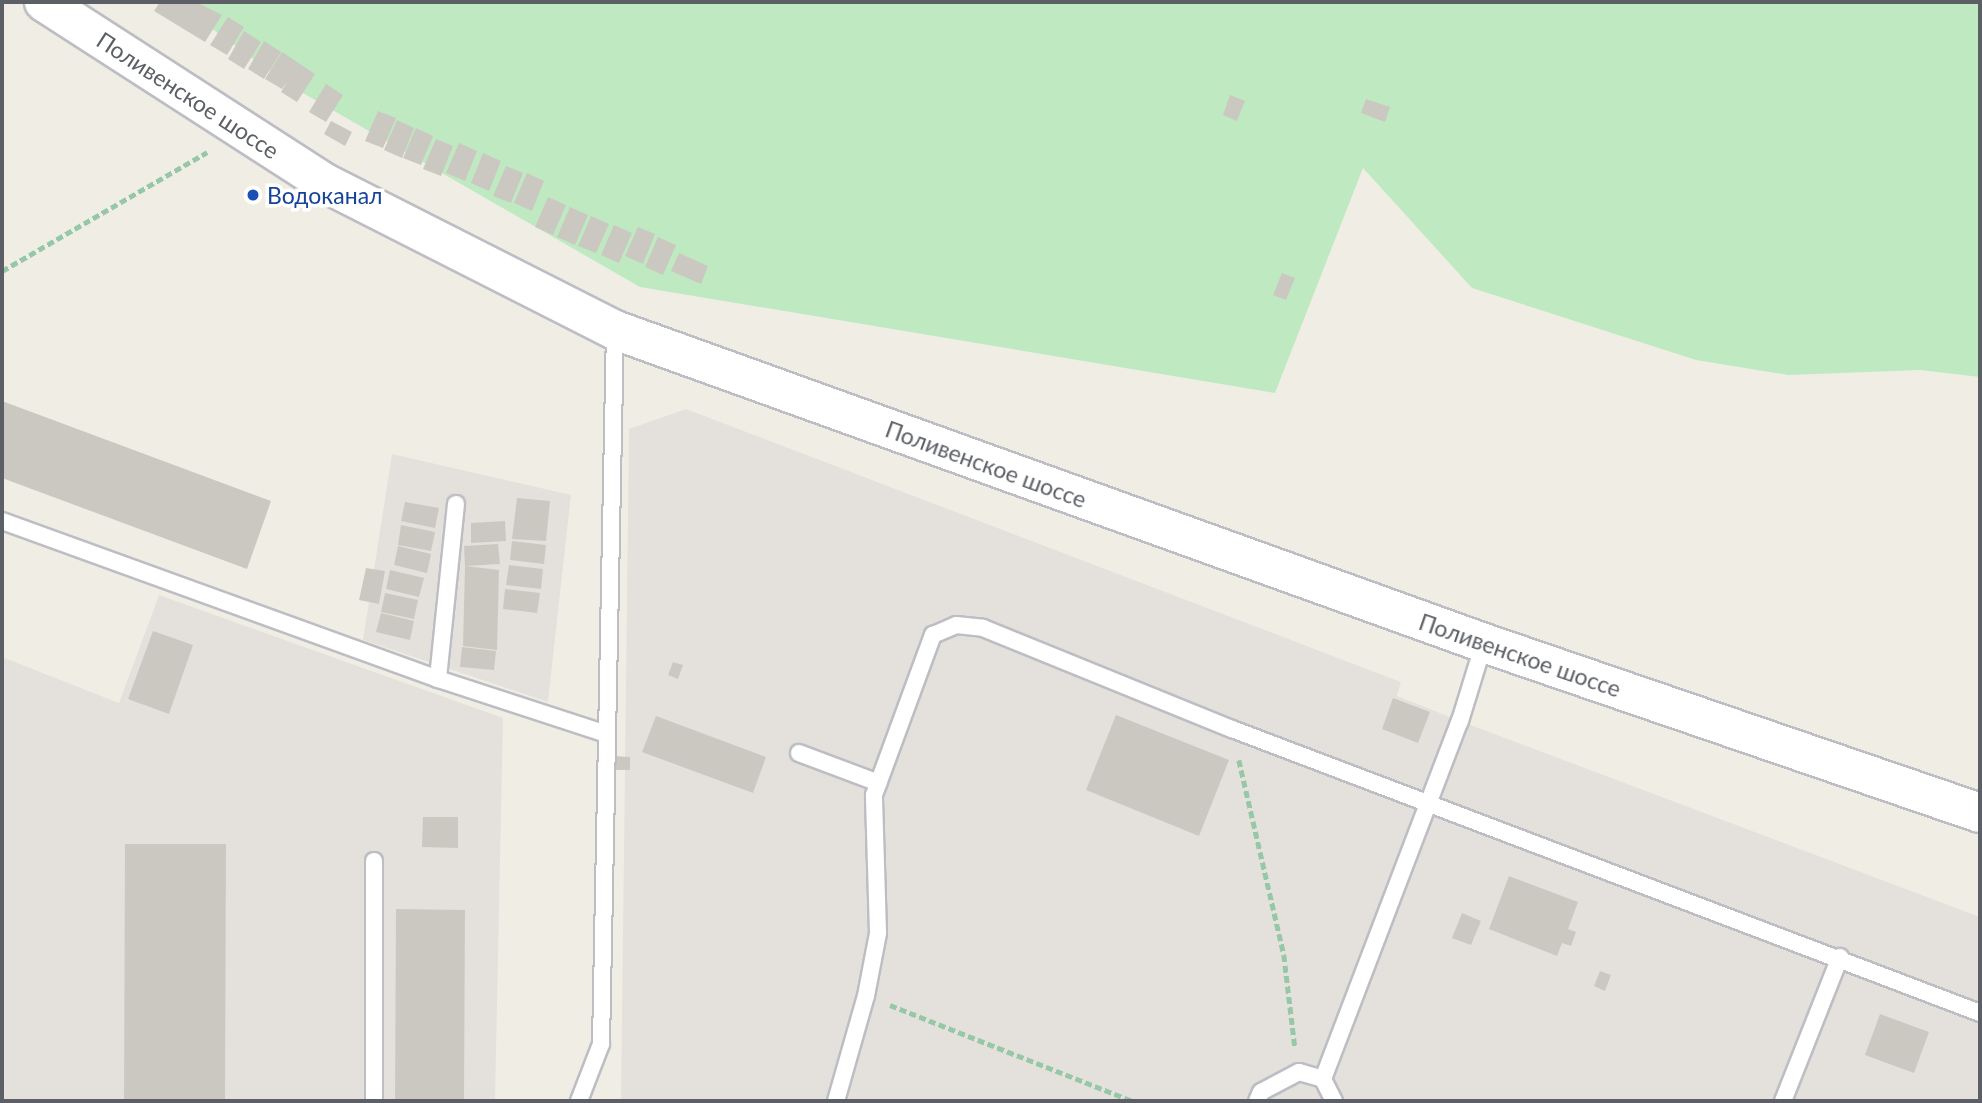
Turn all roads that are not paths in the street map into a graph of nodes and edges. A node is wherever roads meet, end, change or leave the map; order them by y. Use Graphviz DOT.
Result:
graph roads {
  1 [pos="44,2"];
  2 [pos="615,330"];
  3 [pos="456,504"];
  4 [pos="2,521"];
  5 [pos="1484,643"];
  6 [pos="438,679"];
  7 [pos="606,734"];
  8 [pos="799,753"];
  9 [pos="879,783"];
  10 [pos="1428,804"];
  11 [pos="1980,813"];
  12 [pos="373,861"];
  13 [pos="1840,957"];
  14 [pos="1980,1013"];
  15 [pos="1323,1079"];
  16 [pos="374,1101"];
  17 [pos="579,1101"];
  18 [pos="836,1101"];
  19 [pos="1257,1101"];
  20 [pos="1334,1101"];
  21 [pos="1783,1101"];
  1 -- 2 [label="street, Поливенское шоссе"];
  2 -- 5 [label="street, Поливенское шоссе"];
  2 -- 7 [label="lane"];
  3 -- 6 [label="lane"];
  4 -- 6 [label="lane"];
  5 -- 10 [label="lane"];
  5 -- 11 [label="street, Поливенское шоссе"];
  6 -- 7 [label="lane"];
  7 -- 17 [label="lane"];
  8 -- 9 [label="lane"];
  9 -- 10 [label="lane"];
  9 -- 18 [label="lane"];
  10 -- 13 [label="lane"];
  10 -- 15 [label="lane"];
  12 -- 16 [label="lane"];
  13 -- 14 [label="lane"];
  13 -- 21 [label="lane"];
  15 -- 19 [label="lane"];
  15 -- 20 [label="lane"];
}
